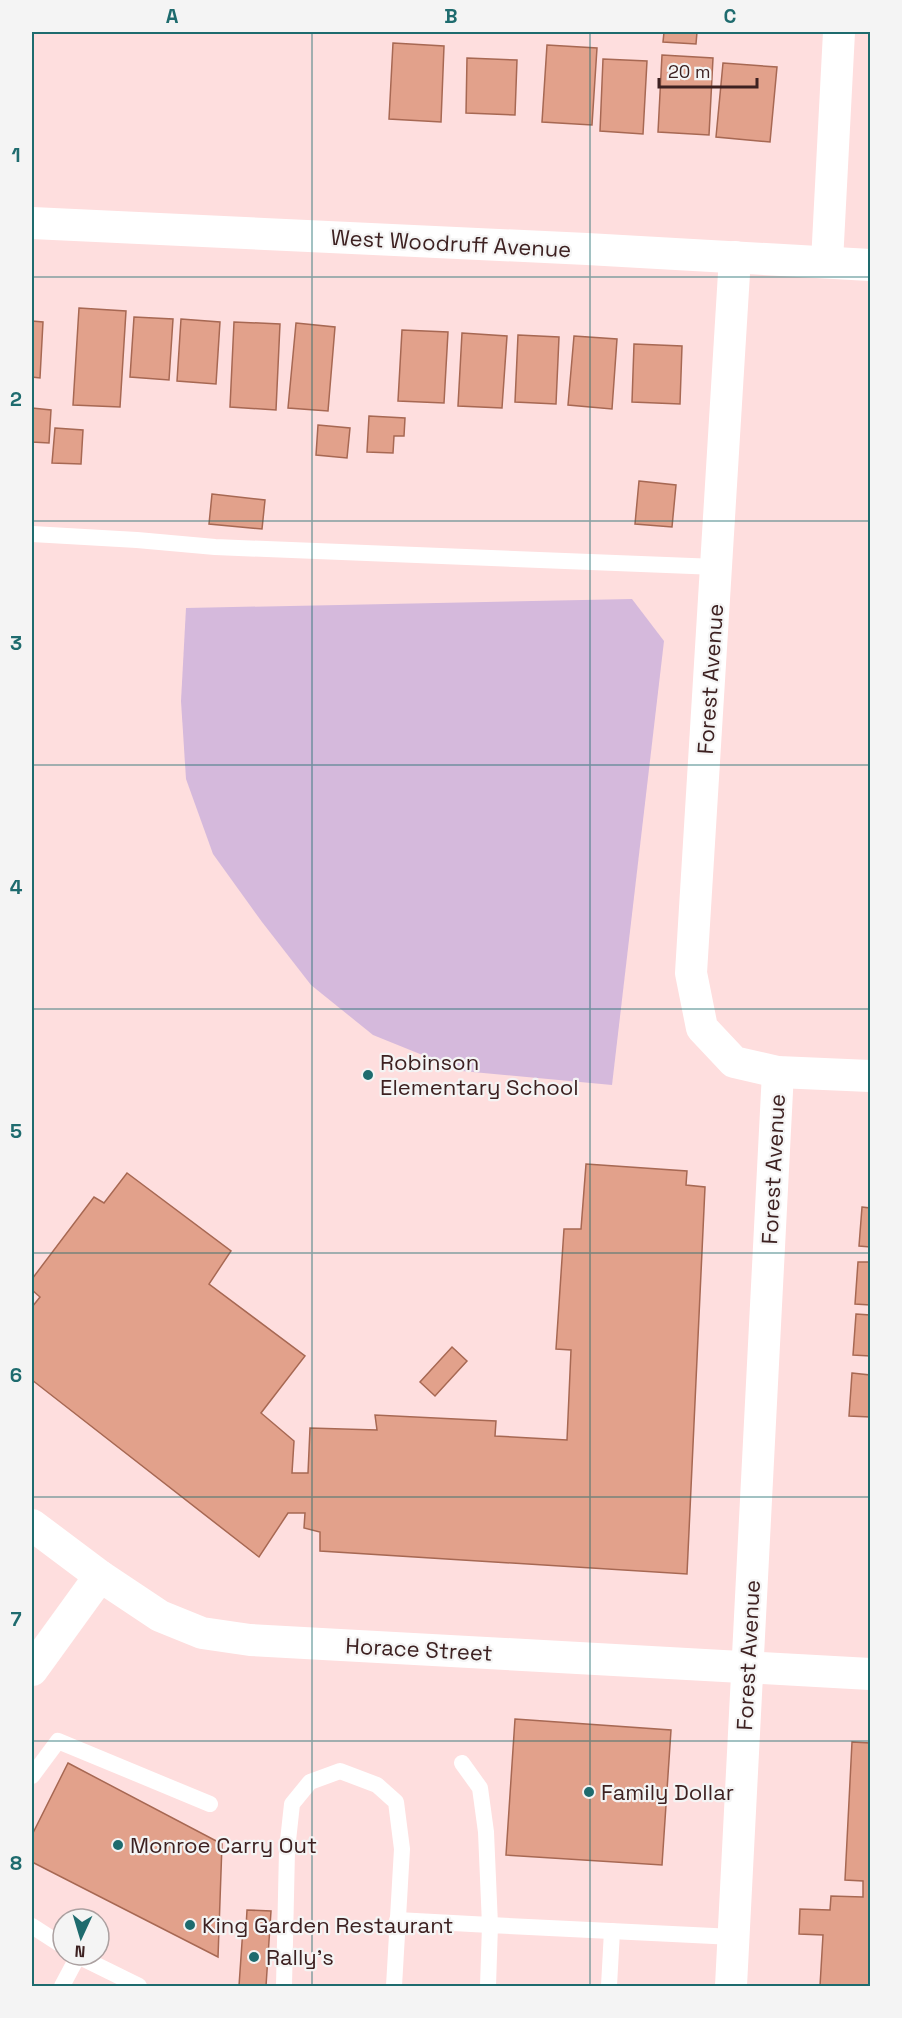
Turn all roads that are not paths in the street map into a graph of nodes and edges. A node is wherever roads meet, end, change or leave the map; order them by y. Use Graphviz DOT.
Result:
graph roads {
  1 [pos="839,32"];
  2 [pos="32,224"];
  3 [pos="735,257"];
  4 [pos="827,262"];
  5 [pos="870,265"];
  6 [pos="32,534"];
  7 [pos="717,567"];
  8 [pos="778,1072"];
  9 [pos="870,1076"];
  10 [pos="32,1525"];
  11 [pos="100,1576"];
  12 [pos="747,1667"];
  13 [pos="32,1670"];
  14 [pos="870,1674"];
  15 [pos="462,1763"];
  16 [pos="32,1776"];
  17 [pos="210,1804"];
  18 [pos="397,1920"];
  19 [pos="490,1925"];
  20 [pos="32,1926"];
  21 [pos="612,1931"];
  22 [pos="734,1937"];
  23 [pos="51,1938"];
  24 [pos="72,1967"];
  25 [pos="100,1967"];
  26 [pos="62,1986"];
  27 [pos="139,1986"];
  28 [pos="284,1986"];
  29 [pos="394,1986"];
  30 [pos="488,1986"];
  31 [pos="609,1986"];
  32 [pos="731,1986"];
  1 -- 4 [label="street"];
  2 -- 3 [label="street, West Woodruff Avenue"];
  3 -- 4 [label="street, West Woodruff Avenue"];
  3 -- 7 [label="street, Forest Avenue"];
  4 -- 5 [label="street, West Woodruff Avenue"];
  6 -- 7 [label="lane"];
  7 -- 8 [label="street, Forest Avenue"];
  8 -- 9 [label="street"];
  8 -- 12 [label="street, Forest Avenue"];
  10 -- 11 [label="street, Horace Street"];
  11 -- 12 [label="street, Horace Street"];
  11 -- 13 [label="street"];
  12 -- 14 [label="street, Horace Street"];
  12 -- 22 [label="street, Forest Avenue"];
  15 -- 19 [label="lane"];
  16 -- 17 [label="lane"];
  18 -- 19 [label="lane"];
  18 -- 28 [label="lane"];
  18 -- 29 [label="lane"];
  19 -- 21 [label="lane"];
  19 -- 30 [label="lane"];
  20 -- 23 [label="lane"];
  21 -- 22 [label="lane"];
  21 -- 31 [label="lane"];
  22 -- 32 [label="street, Forest Avenue"];
  24 -- 26 [label="lane"];
  25 -- 27 [label="lane"];
}
